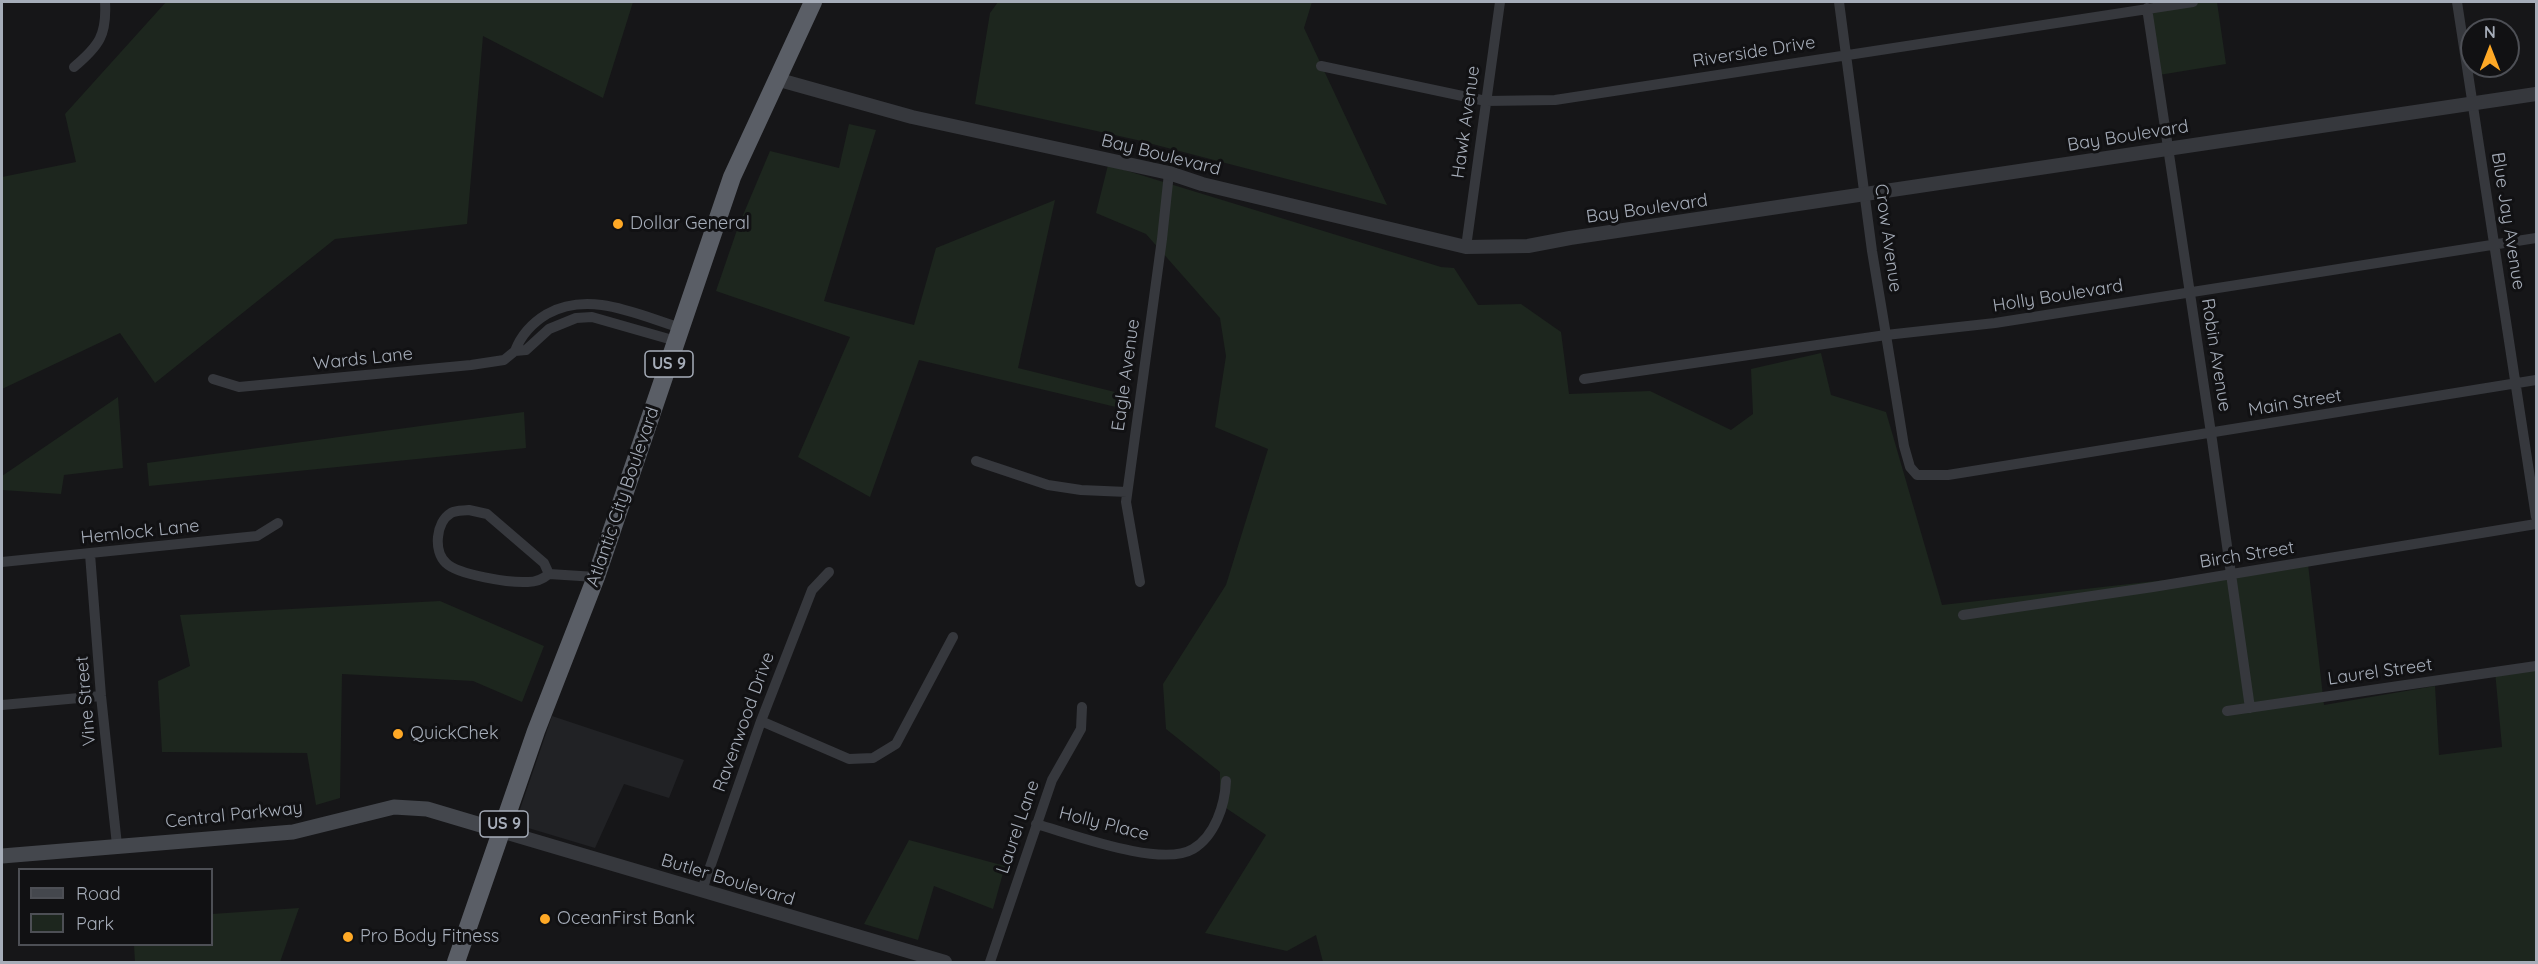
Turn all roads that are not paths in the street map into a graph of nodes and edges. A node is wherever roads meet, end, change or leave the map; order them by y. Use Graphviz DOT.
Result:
graph roads {
  1 [pos="105,2"];
  2 [pos="813,2"];
  3 [pos="1500,2"];
  4 [pos="1839,2"];
  5 [pos="2193,2"];
  6 [pos="2457,2"];
  7 [pos="2147,8"];
  8 [pos="1846,54"];
  9 [pos="1321,66"];
  10 [pos="74,68"];
  11 [pos="776,79"];
  12 [pos="2536,94"];
  13 [pos="1486,101"];
  14 [pos="2472,104"];
  15 [pos="2168,148"];
  16 [pos="1169,173"];
  17 [pos="1864,195"];
  18 [pos="2536,238"];
  19 [pos="2496,245"];
  20 [pos="1466,247"];
  21 [pos="2189,292"];
  22 [pos="678,335"];
  23 [pos="1886,335"];
  24 [pos="213,379"];
  25 [pos="1584,379"];
  26 [pos="2536,380"];
  27 [pos="2516,384"];
  28 [pos="2211,433"];
  29 [pos="976,461"];
  30 [pos="1917,475"];
  31 [pos="1127,492"];
  32 [pos="2536,517"];
  33 [pos="278,523"];
  34 [pos="2536,524"];
  35 [pos="90,554"];
  36 [pos="2,562"];
  37 [pos="829,572"];
  38 [pos="549,574"];
  39 [pos="2231,574"];
  40 [pos="596,577"];
  41 [pos="1140,582"];
  42 [pos="1963,615"];
  43 [pos="953,637"];
  44 [pos="2536,666"];
  45 [pos="101,696"];
  46 [pos="2,705"];
  47 [pos="1082,707"];
  48 [pos="2250,708"];
  49 [pos="2227,711"];
  50 [pos="761,721"];
  51 [pos="1226,781"];
  52 [pos="1036,824"];
  53 [pos="501,831"];
  54 [pos="117,845"];
  55 [pos="2,856"];
  56 [pos="702,890"];
  57 [pos="456,963"];
  58 [pos="945,963"];
  59 [pos="990,963"];
  1 -- 10 [label="street"];
  2 -- 11 [label="highway, Atlantic City Boulevard / US 9"];
  3 -- 13 [label="street, Hawk Avenue"];
  4 -- 8 [label="street, Crow Avenue"];
  5 -- 7 [label="street, Riverside Drive"];
  6 -- 14 [label="street, Blue Jay Avenue"];
  7 -- 8 [label="street, Riverside Drive"];
  7 -- 15 [label="street, Robin Avenue"];
  8 -- 13 [label="street, Riverside Drive"];
  8 -- 17 [label="street, Crow Avenue"];
  9 -- 13 [label="street, Riverside Drive"];
  11 -- 16 [label="street, Bay Boulevard"];
  11 -- 22 [label="highway, Atlantic City Boulevard / US 9"];
  12 -- 14 [label="street, Bay Boulevard"];
  13 -- 20 [label="street, Hawk Avenue"];
  14 -- 15 [label="street, Bay Boulevard"];
  14 -- 19 [label="street, Blue Jay Avenue"];
  15 -- 17 [label="street, Bay Boulevard"];
  15 -- 21 [label="street, Robin Avenue"];
  16 -- 20 [label="street, Bay Boulevard"];
  16 -- 31 [label="street, Eagle Avenue"];
  17 -- 20 [label="street, Bay Boulevard"];
  17 -- 23 [label="street, Crow Avenue"];
  18 -- 19 [label="street, Holly Boulevard"];
  19 -- 21 [label="street, Holly Boulevard"];
  19 -- 27 [label="street, Blue Jay Avenue"];
  21 -- 23 [label="street, Holly Boulevard"];
  21 -- 28 [label="street, Robin Avenue"];
  22 -- 24 [label="street, Wards Lane"];
  22 -- 40 [label="highway, Atlantic City Boulevard / US 9"];
  23 -- 25 [label="street, Holly Boulevard"];
  23 -- 30 [label="street, Crow Avenue"];
  26 -- 27 [label="street, Main Street"];
  27 -- 28 [label="street, Main Street"];
  27 -- 32 [label="street, Blue Jay Avenue"];
  28 -- 30 [label="street, Main Street"];
  28 -- 39 [label="street, Robin Avenue"];
  29 -- 31 [label="street"];
  31 -- 41 [label="street, Eagle Avenue"];
  33 -- 35 [label="street, Hemlock Lane"];
  34 -- 39 [label="street, Birch Street"];
  35 -- 36 [label="street, Hemlock Lane"];
  35 -- 45 [label="street, Vine Street"];
  37 -- 50 [label="street, Ravenwood Drive"];
  38 -- 38 [label="street"];
  38 -- 40 [label="street"];
  39 -- 42 [label="street, Birch Street"];
  39 -- 48 [label="street, Robin Avenue"];
  40 -- 53 [label="highway, Atlantic City Boulevard / US 9"];
  43 -- 50 [label="street"];
  44 -- 48 [label="street, Laurel Street"];
  45 -- 46 [label="street"];
  45 -- 54 [label="street, Vine Street"];
  47 -- 52 [label="street, Laurel Lane"];
  48 -- 49 [label="street, Laurel Street"];
  50 -- 56 [label="street, Ravenwood Drive"];
  51 -- 52 [label="street, Holly Place"];
  52 -- 59 [label="street, Laurel Lane"];
  53 -- 54 [label="main road, Central Parkway"];
  53 -- 56 [label="street, Butler Boulevard"];
  53 -- 57 [label="highway, Atlantic City Boulevard / US 9"];
  54 -- 55 [label="main road, Central Parkway"];
  56 -- 58 [label="street, Butler Boulevard"];
}
